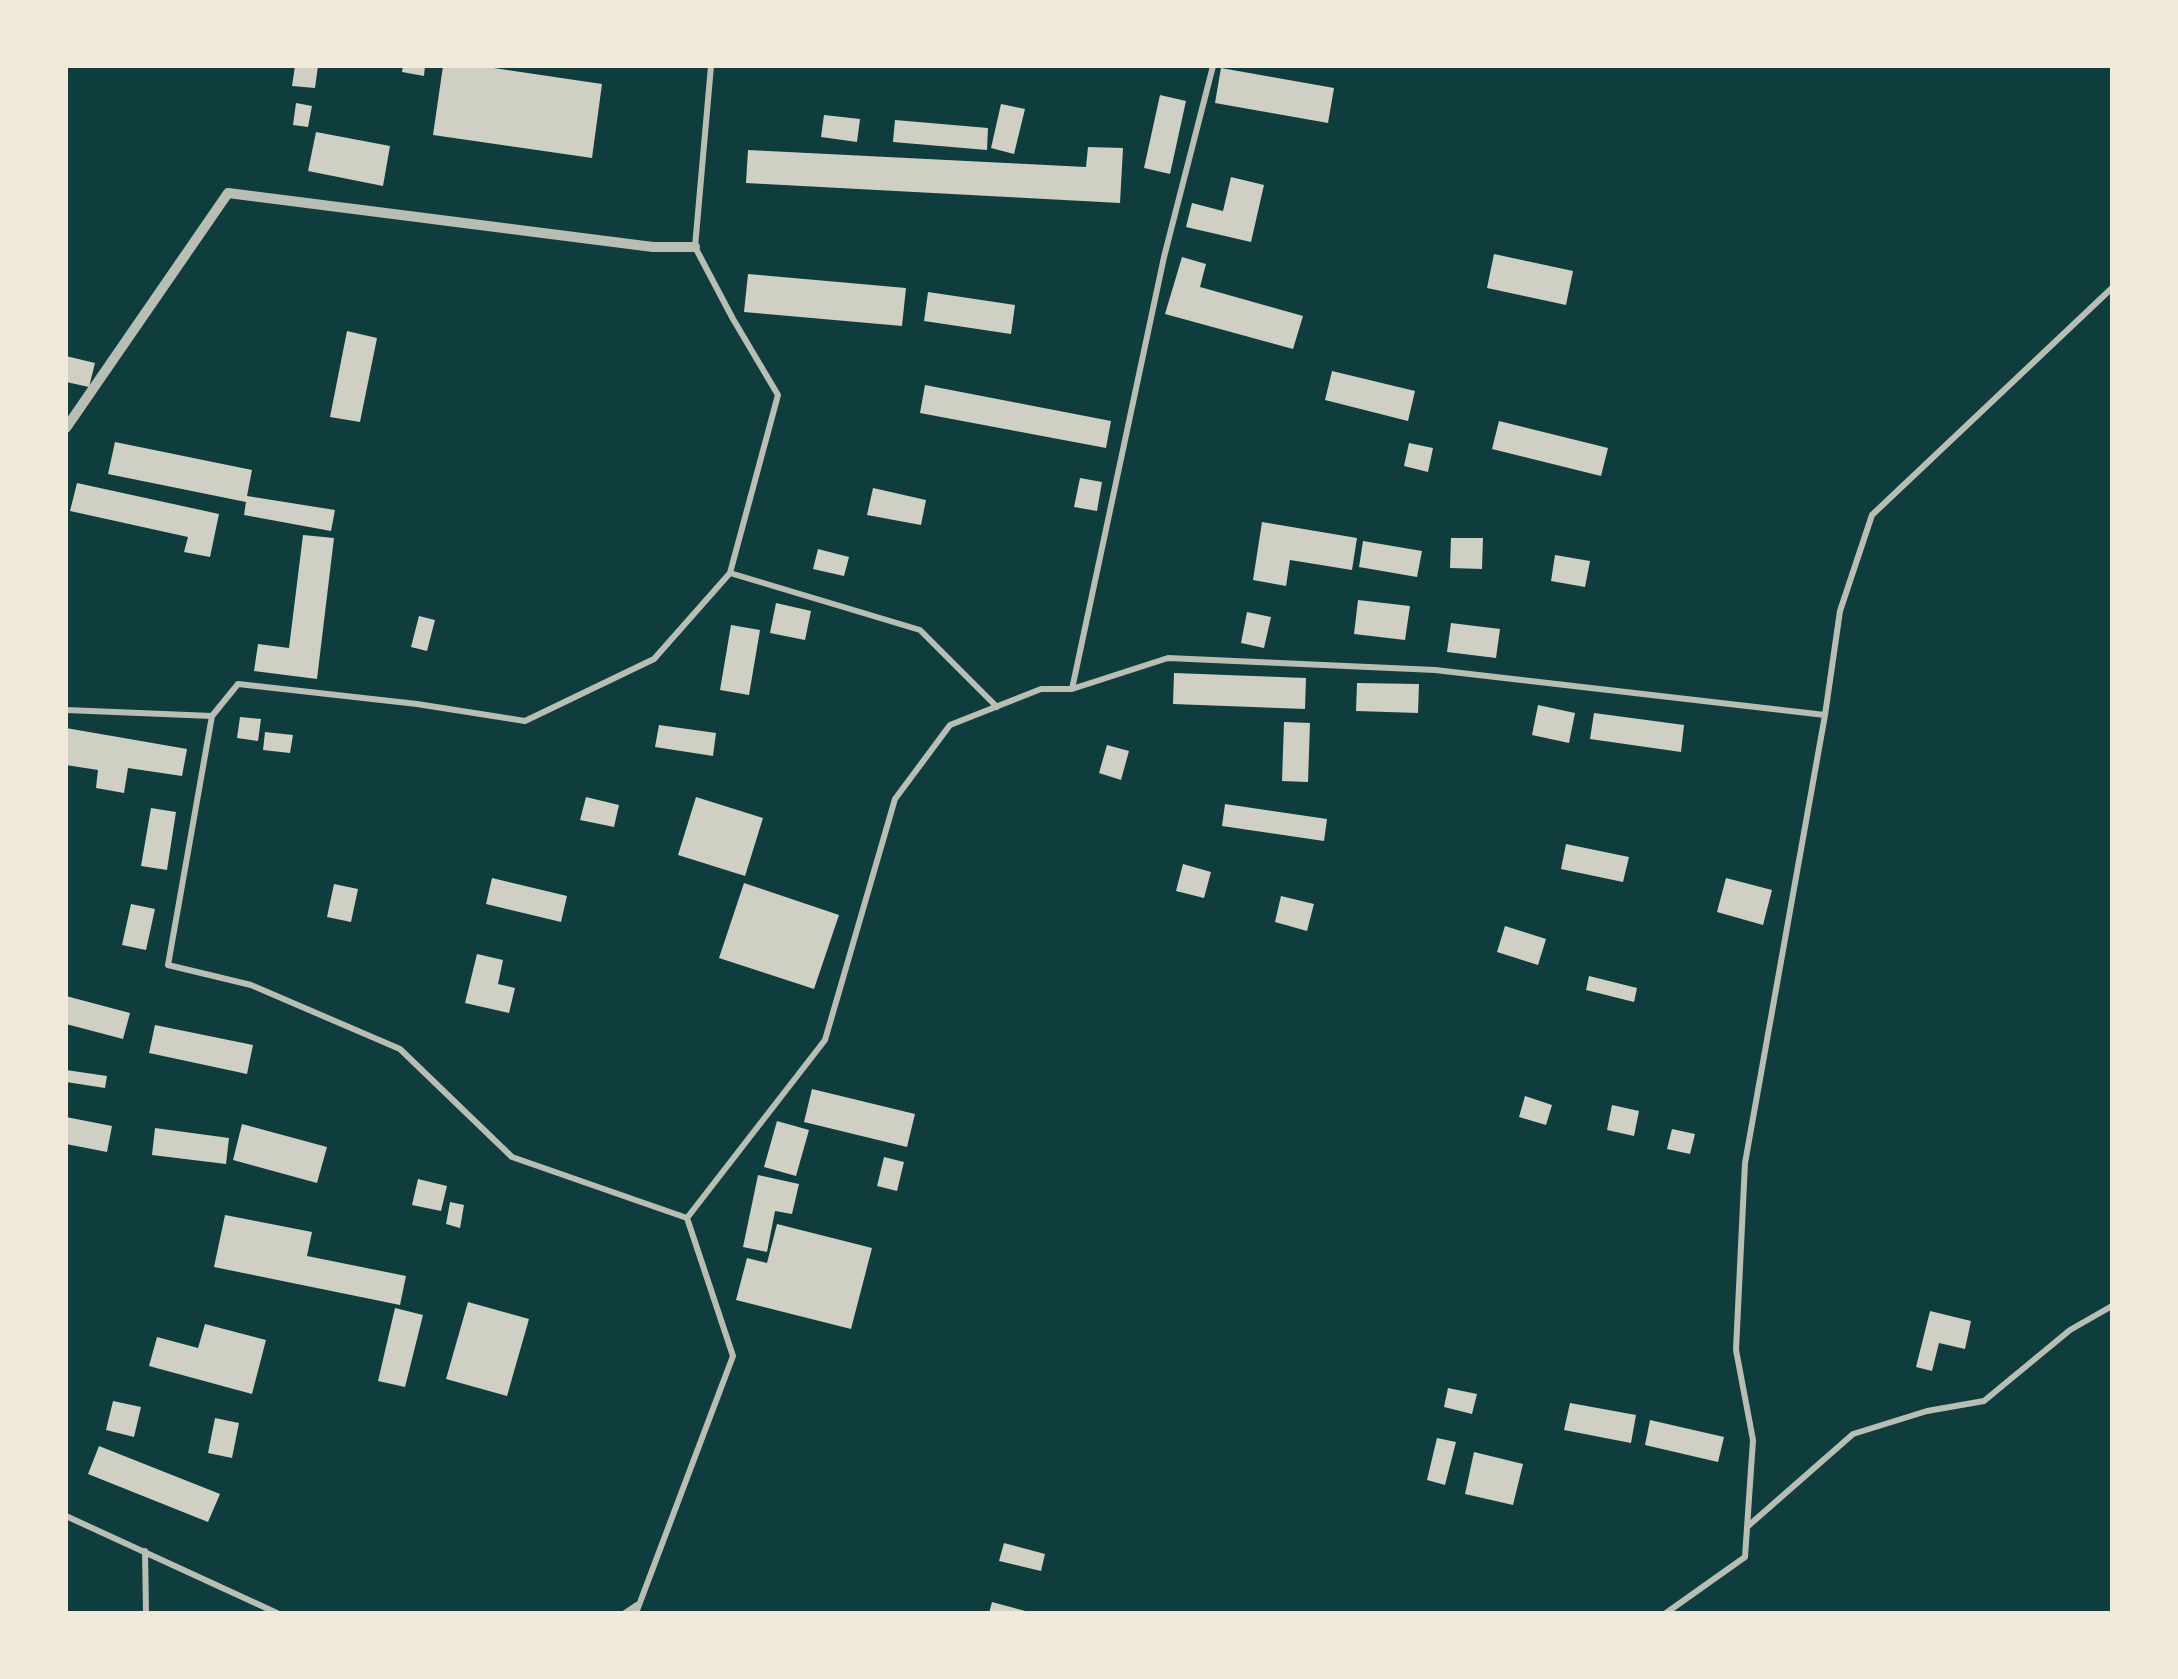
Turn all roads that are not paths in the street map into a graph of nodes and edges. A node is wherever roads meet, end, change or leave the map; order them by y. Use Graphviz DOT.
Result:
graph roads {
  1 [pos="711,66"];
  2 [pos="1213,66"];
  3 [pos="695,247"];
  4 [pos="2112,288"];
  5 [pos="66,428"];
  6 [pos="730,573"];
  7 [pos="1072,689"];
  8 [pos="997,707"];
  9 [pos="66,711"];
  10 [pos="1825,715"];
  11 [pos="212,716"];
  12 [pos="687,1218"];
  13 [pos="2112,1306"];
  14 [pos="66,1516"];
  15 [pos="1747,1527"];
  16 [pos="145,1551"];
  17 [pos="638,1604"];
  18 [pos="146,1613"];
  19 [pos="277,1613"];
  20 [pos="625,1613"];
  21 [pos="636,1613"];
  22 [pos="1666,1613"];
  1 -- 3 [label="street"];
  2 -- 7 [label="street"];
  3 -- 5 [label="street"];
  3 -- 6 [label="street"];
  4 -- 10 [label="street"];
  6 -- 8 [label="street"];
  6 -- 11 [label="street"];
  7 -- 8 [label="street"];
  7 -- 10 [label="street"];
  8 -- 12 [label="street"];
  9 -- 11 [label="street"];
  10 -- 15 [label="street"];
  11 -- 12 [label="street"];
  12 -- 17 [label="street"];
  13 -- 15 [label="street"];
  14 -- 16 [label="street"];
  15 -- 22 [label="street"];
  16 -- 18 [label="street"];
  16 -- 19 [label="street"];
  17 -- 20 [label="street"];
  17 -- 21 [label="street"];
}
